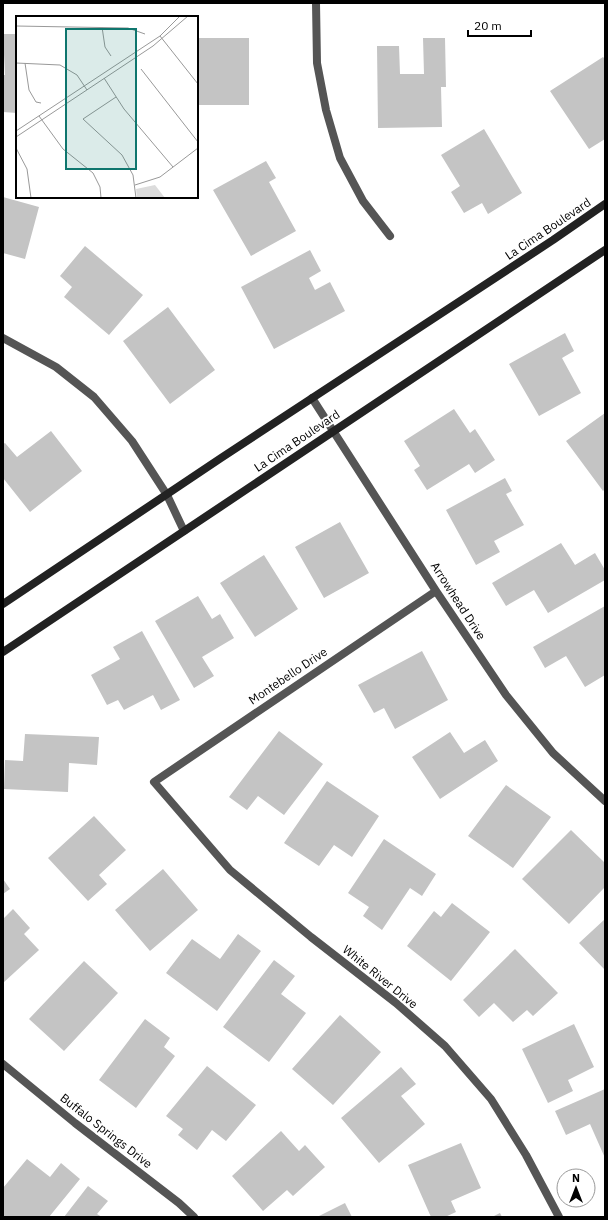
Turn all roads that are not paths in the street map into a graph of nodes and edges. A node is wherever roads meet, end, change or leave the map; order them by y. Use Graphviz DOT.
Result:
graph roads {
  1 [pos="316,3"];
  2 [pos="605,204"];
  3 [pos="390,236"];
  4 [pos="605,250"];
  5 [pos="3,338"];
  6 [pos="312,398"];
  7 [pos="334,431"];
  8 [pos="167,495"];
  9 [pos="184,531"];
  10 [pos="436,591"];
  11 [pos="3,604"];
  12 [pos="3,652"];
  13 [pos="154,782"];
  14 [pos="605,801"];
  15 [pos="3,1064"];
  16 [pos="194,1217"];
  17 [pos="559,1217"];
  1 -- 3 [label="street"];
  2 -- 6 [label="street, La Cima Boulevard"];
  4 -- 7 [label="street, La Cima Boulevard"];
  5 -- 8 [label="street"];
  6 -- 7 [label="street, Arrowhead Drive"];
  6 -- 8 [label="street, La Cima Boulevard"];
  7 -- 9 [label="street, La Cima Boulevard"];
  7 -- 10 [label="street, Arrowhead Drive"];
  8 -- 9 [label="street"];
  8 -- 11 [label="street, La Cima Boulevard"];
  9 -- 12 [label="street, La Cima Boulevard"];
  10 -- 13 [label="street, Montebello Drive"];
  10 -- 14 [label="street, Arrowhead Drive"];
  13 -- 17 [label="street, White River Drive"];
  15 -- 16 [label="street, Buffalo Springs Drive"];
}
